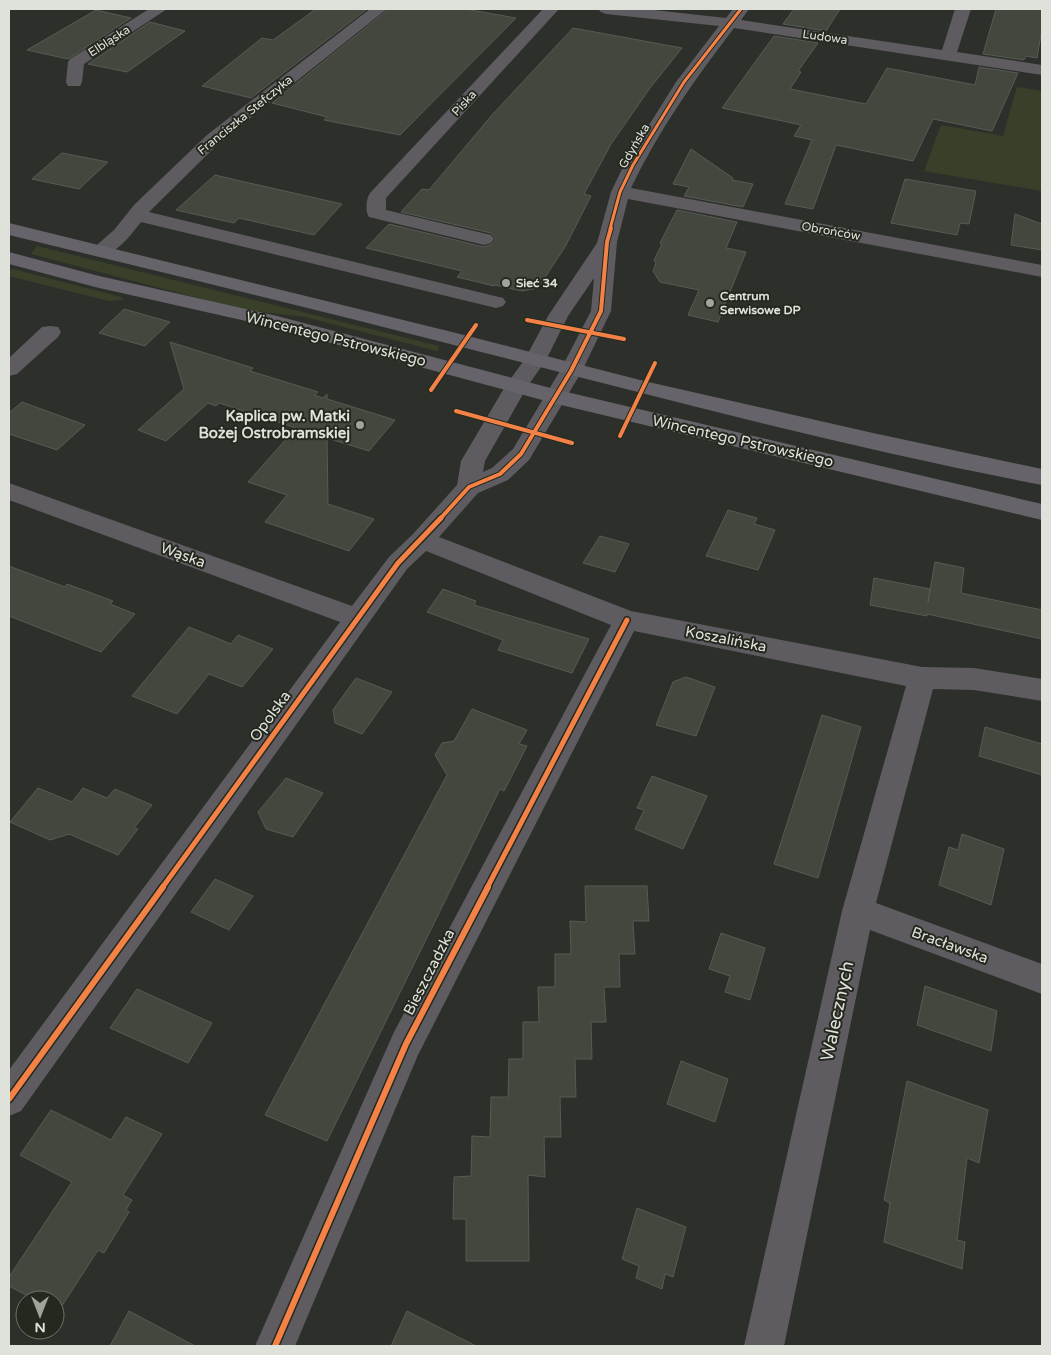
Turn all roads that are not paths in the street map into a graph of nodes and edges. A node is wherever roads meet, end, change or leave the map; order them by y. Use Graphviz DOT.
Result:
graph roads {
  1 [pos="159,9"];
  2 [pos="379,9"];
  3 [pos="551,9"];
  4 [pos="606,9"];
  5 [pos="741,9"];
  6 [pos="963,9"];
  7 [pos="730,23"];
  8 [pos="948,55"];
  9 [pos="1042,70"];
  10 [pos="74,82"];
  11 [pos="620,192"];
  12 [pos="137,215"];
  13 [pos="9,229"];
  14 [pos="484,239"];
  15 [pos="607,242"];
  16 [pos="100,251"];
  17 [pos="9,258"];
  18 [pos="1042,271"];
  19 [pos="496,302"];
  20 [pos="50,332"];
  21 [pos="535,360"];
  22 [pos="9,369"];
  23 [pos="572,371"];
  24 [pos="517,385"];
  25 [pos="557,397"];
  26 [pos="1042,477"];
  27 [pos="469,487"];
  28 [pos="9,491"];
  29 [pos="1042,512"];
  30 [pos="422,540"];
  31 [pos="357,618"];
  32 [pos="627,620"];
  33 [pos="922,678"];
  34 [pos="1042,690"];
  35 [pos="858,911"];
  36 [pos="1042,979"];
  37 [pos="9,1099"];
  38 [pos="275,1346"];
  39 [pos="764,1346"];
  1 -- 10 [label="street, Elbląska"];
  2 -- 12 [label="street, Franciszka Stefczyka"];
  3 -- 14 [label="street, Piska"];
  4 -- 7 [label="street, Ludowa"];
  5 -- 7 [label="street, Gdyńska"];
  6 -- 8 [label="street"];
  7 -- 8 [label="street, Ludowa"];
  7 -- 11 [label="street, Gdyńska"];
  8 -- 9 [label="street, Ludowa"];
  11 -- 15 [label="street, Gdyńska"];
  11 -- 18 [label="street, Obrońców"];
  12 -- 16 [label="street, Franciszka Stefczyka"];
  12 -- 19 [label="street"];
  13 -- 16 [label="main road, Wincentego Pstrowskiego"];
  15 -- 21 [label="street, Gdyńska"];
  15 -- 23 [label="street, Gdyńska"];
  16 -- 21 [label="main road, Wincentego Pstrowskiego"];
  17 -- 24 [label="main road, Wincentego Pstrowskiego"];
  20 -- 22 [label="street"];
  21 -- 23 [label="main road, Wincentego Pstrowskiego"];
  21 -- 24 [label="street, Gdyńska"];
  23 -- 25 [label="street, Opolska"];
  23 -- 26 [label="main road, Wincentego Pstrowskiego"];
  24 -- 25 [label="main road, Wincentego Pstrowskiego"];
  24 -- 27 [label="street"];
  25 -- 27 [label="street, Opolska"];
  25 -- 29 [label="main road, Wincentego Pstrowskiego"];
  27 -- 30 [label="street, Opolska"];
  28 -- 31 [label="street, Wąska"];
  30 -- 31 [label="street, Opolska"];
  30 -- 32 [label="street, Koszalińska"];
  31 -- 37 [label="street, Opolska"];
  32 -- 33 [label="street, Koszalińska"];
  32 -- 38 [label="street, Bieszczadzka"];
  33 -- 34 [label="street, Koszalińska"];
  33 -- 35 [label="street, Walecznych"];
  35 -- 36 [label="street, Bracławska"];
  35 -- 39 [label="street, Walecznych"];
}
